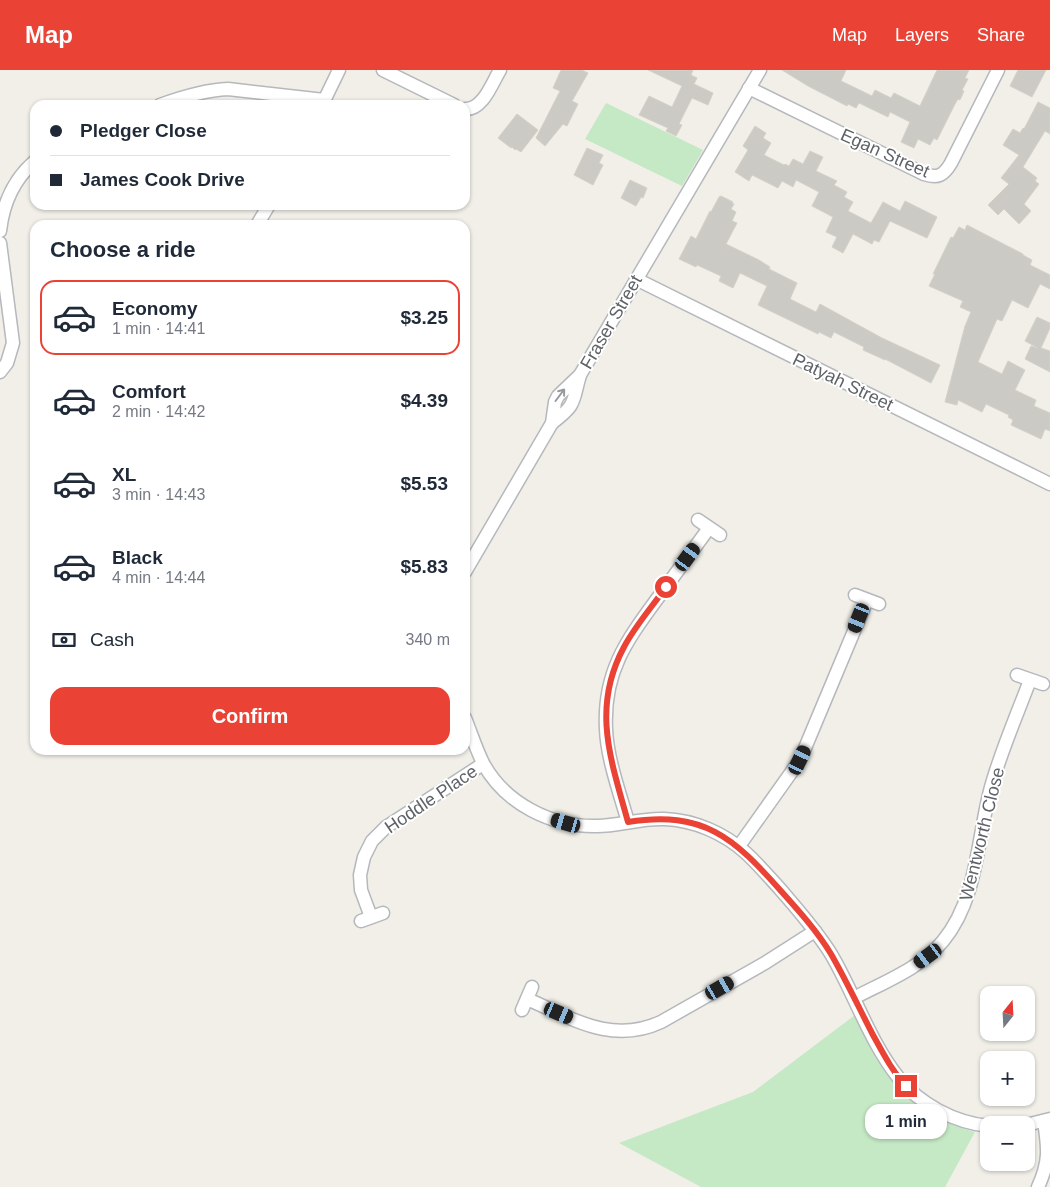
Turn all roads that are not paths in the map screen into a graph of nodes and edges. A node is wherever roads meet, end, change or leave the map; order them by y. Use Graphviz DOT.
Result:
graph roads {
  1 [pos="339,70"];
  2 [pos="383,70"];
  3 [pos="500,70"];
  4 [pos="760,70"];
  5 [pos="998,70"];
  6 [pos="749,88"];
  7 [pos="175,100"];
  8 [pos="301,100"];
  9 [pos="324,100"];
  10 [pos="444,100"];
  11 [pos="470,108"];
  12 [pos="30,166"];
  13 [pos="0,231"];
  14 [pos="0,243"];
  15 [pos="636,279"];
  16 [pos="0,372"];
  17 [pos="1050,484"];
  18 [pos="698,520"];
  19 [pos="709,528"];
  20 [pos="720,535"];
  21 [pos="470,563"];
  22 [pos="867,600"];
  23 [pos="1017,675"];
  24 [pos="1030,680"];
  25 [pos="1043,684"];
  26 [pos="470,731"];
  27 [pos="483,764"];
  28 [pos="628,822"];
  29 [pos="739,846"];
  30 [pos="372,917"];
  31 [pos="815,930"];
  32 [pos="854,998"];
  33 [pos="527,999"];
  34 [pos="1047,1120"];
  35 [pos="980,1124"];
  36 [pos="1038,1187"];
  1 -- 9 [label="street"];
  2 -- 10 [label="street"];
  3 -- 11 [label="street"];
  4 -- 6 [label="street, Fraser Street"];
  5 -- 6 [label="street, Egan Street"];
  6 -- 15 [label="street, Fraser Street"];
  7 -- 8 [label="street"];
  12 -- 13 [label="street"];
  14 -- 16 [label="street"];
  15 -- 17 [label="street, Patyah Street"];
  15 -- 21 [label="street, Fraser Street"];
  18 -- 19 [label="street"];
  19 -- 20 [label="street"];
  19 -- 28 [label="street"];
  22 -- 29 [label="street"];
  23 -- 24 [label="street"];
  24 -- 25 [label="street"];
  24 -- 32 [label="street, Wentworth Close"];
  26 -- 27 [label="street"];
  27 -- 28 [label="street"];
  27 -- 30 [label="street, Hoddle Place"];
  28 -- 29 [label="street"];
  29 -- 31 [label="street"];
  31 -- 32 [label="street"];
  31 -- 33 [label="street"];
  32 -- 35 [label="street"];
  34 -- 36 [label="street"];
}
